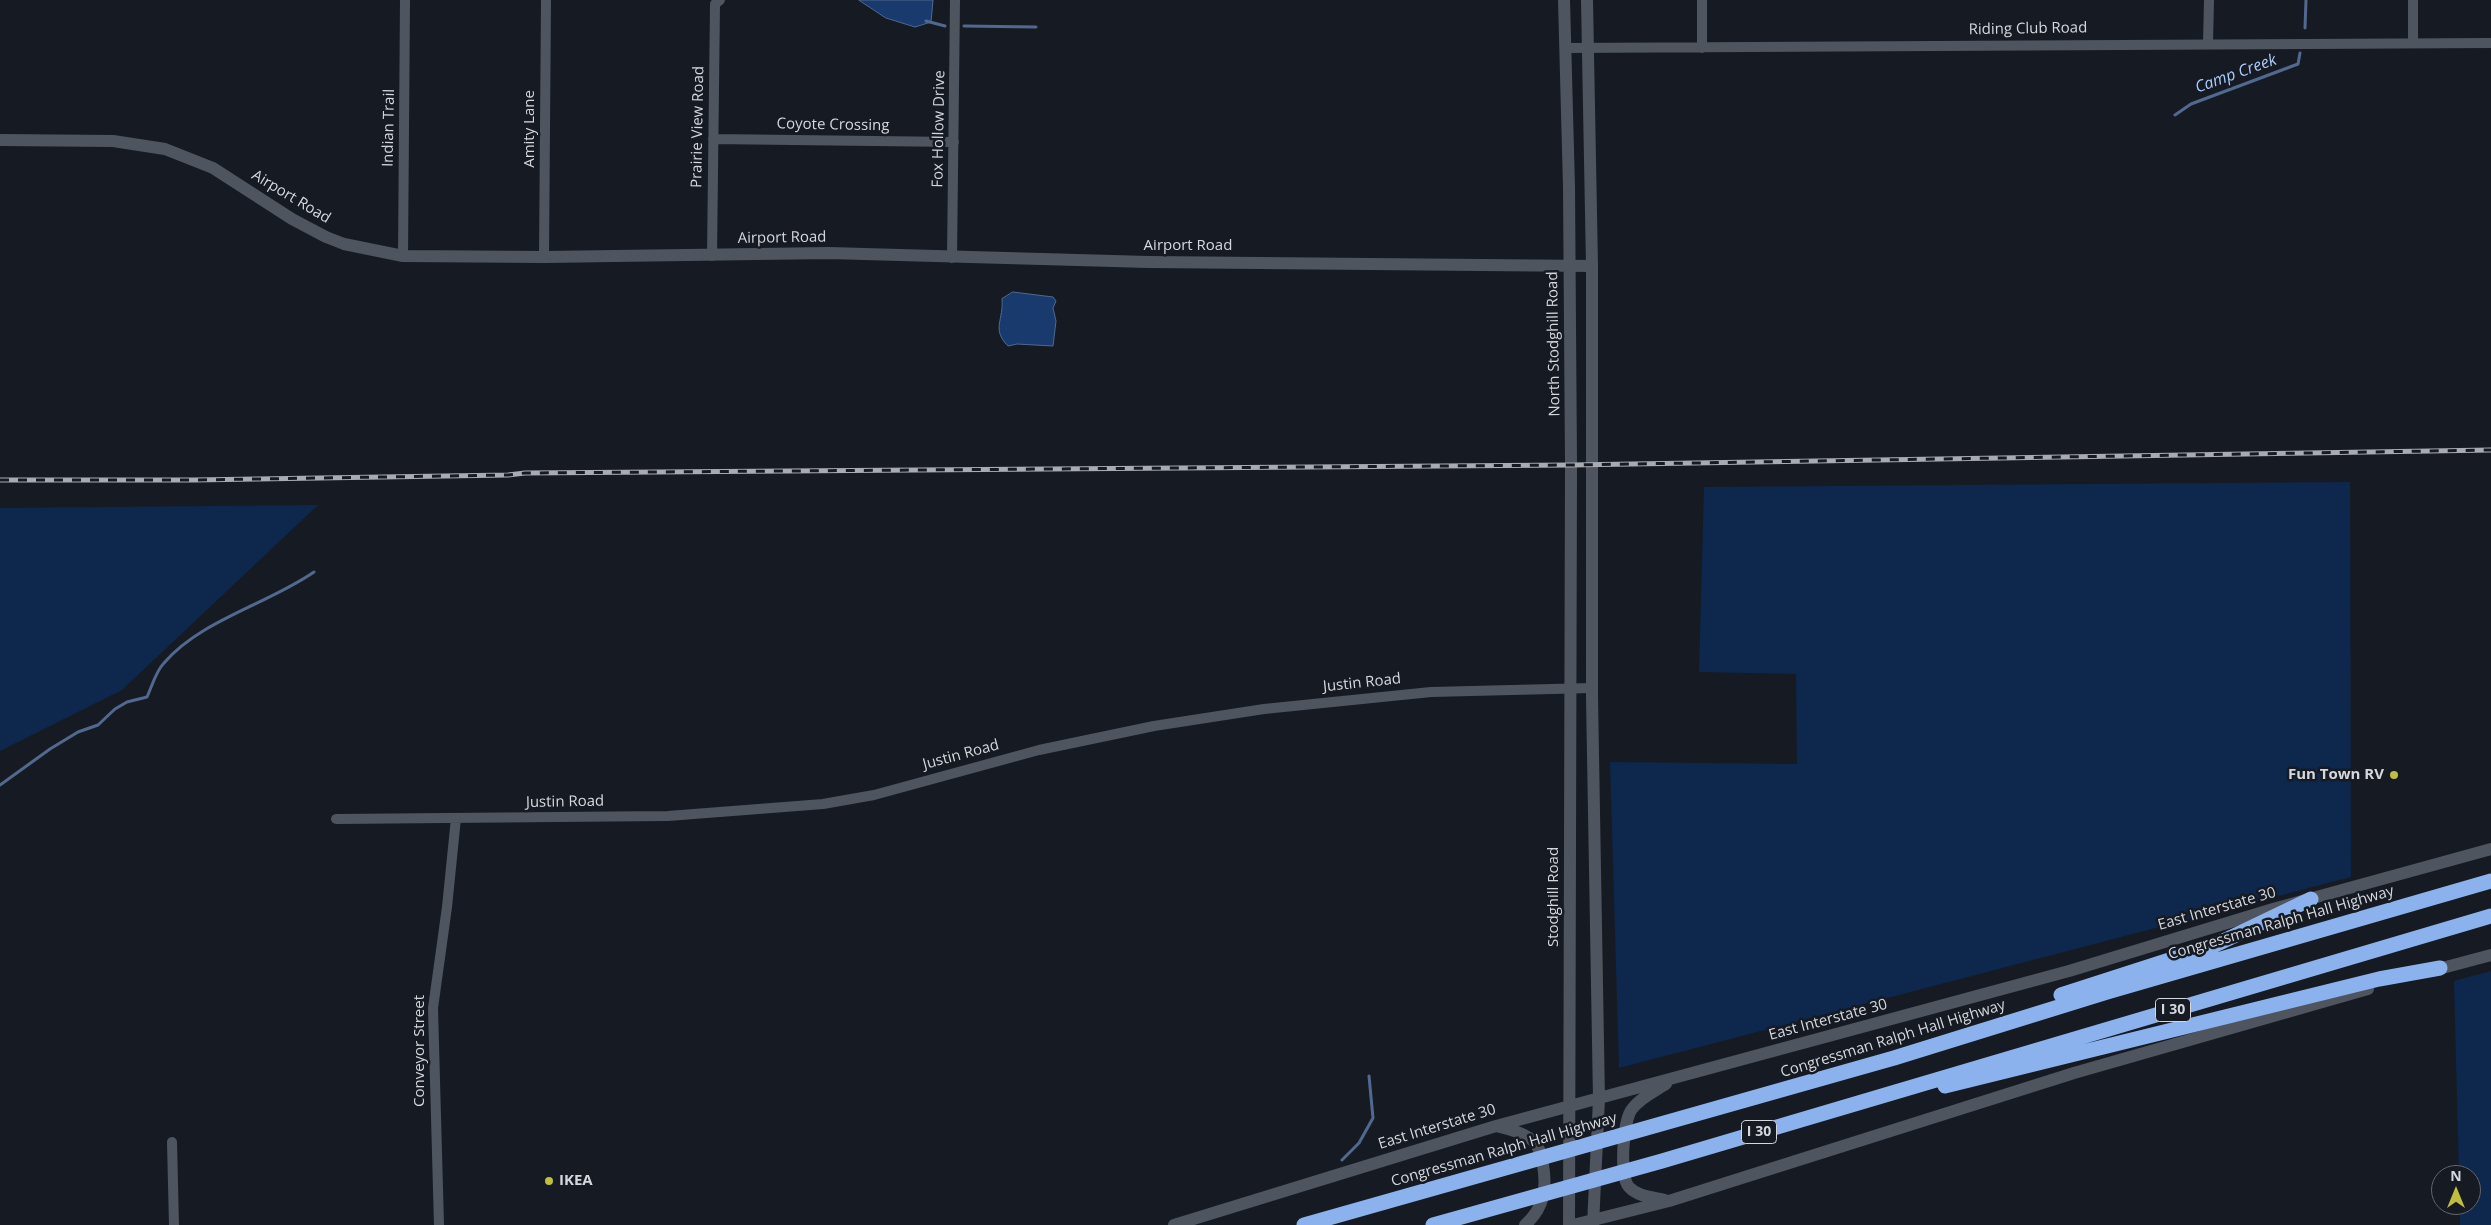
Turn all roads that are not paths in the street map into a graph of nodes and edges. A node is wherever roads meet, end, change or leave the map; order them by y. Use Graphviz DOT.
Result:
graph roads {
  1 [pos="405,0"];
  2 [pos="546,0"];
  3 [pos="720,0"];
  4 [pos="955,0"];
  5 [pos="1564,0"];
  6 [pos="1587,0"];
  7 [pos="1702,0"];
  8 [pos="2208,0"];
  9 [pos="2413,0"];
  10 [pos="2491,42"];
  11 [pos="2413,43"];
  12 [pos="2208,44"];
  13 [pos="1565,48"];
  14 [pos="1588,48"];
  15 [pos="1702,48"];
  16 [pos="712,139"];
  17 [pos="0,140"];
  18 [pos="954,142"];
  19 [pos="403,256"];
  20 [pos="712,256"];
  21 [pos="544,258"];
  22 [pos="952,258"];
  23 [pos="1570,266"];
  24 [pos="1592,266"];
  25 [pos="1571,688"];
  26 [pos="1592,688"];
  27 [pos="456,818"];
  28 [pos="336,820"];
  29 [pos="2491,849"];
  30 [pos="2491,881"];
  31 [pos="2312,899"];
  32 [pos="2491,916"];
  33 [pos="2491,955"];
  34 [pos="2440,968"];
  35 [pos="1894,1058"];
  36 [pos="1674,1078"];
  37 [pos="1599,1099"];
  38 [pos="1856,1104"];
  39 [pos="1570,1107"];
  40 [pos="1496,1126"];
  41 [pos="172,1142"];
  42 [pos="1669,1201"];
  43 [pos="1593,1222"];
  44 [pos="174,1225"];
  45 [pos="439,1225"];
  46 [pos="1174,1225"];
  47 [pos="1304,1225"];
  48 [pos="1432,1225"];
  49 [pos="1525,1225"];
  50 [pos="1569,1225"];
  51 [pos="1573,1225"];
  1 -- 19 [label="street, Indian Trail"];
  2 -- 21 [label="street, Amity Lane"];
  3 -- 16 [label="street, Prairie View Road"];
  4 -- 18 [label="street, Fox Hollow Drive"];
  5 -- 13 [label="main road, North Stodghill Road"];
  6 -- 14 [label="main road"];
  7 -- 15 [label="street"];
  8 -- 12 [label="street"];
  9 -- 11 [label="street"];
  10 -- 11 [label="street, Riding Club Road"];
  11 -- 12 [label="street, Riding Club Road"];
  12 -- 15 [label="street, Riding Club Road"];
  13 -- 14 [label="street, Riding Club Road"];
  13 -- 23 [label="main road, North Stodghill Road"];
  14 -- 15 [label="street, Riding Club Road"];
  14 -- 24 [label="main road"];
  16 -- 18 [label="street, Coyote Crossing"];
  16 -- 20 [label="street, Prairie View Road"];
  17 -- 19 [label="main road, Airport Road"];
  18 -- 22 [label="street, Fox Hollow Drive"];
  19 -- 21 [label="main road, Airport Road"];
  20 -- 21 [label="main road, Airport Road"];
  20 -- 22 [label="main road, Airport Road"];
  22 -- 23 [label="main road, Airport Road"];
  23 -- 24 [label="main road, Airport Road"];
  23 -- 25 [label="main road, North Stodghill Road"];
  24 -- 26 [label="main road"];
  25 -- 26 [label="street, Justin Road"];
  25 -- 27 [label="street, Justin Road"];
  25 -- 39 [label="main road, Stodghill Road"];
  26 -- 37 [label="main road"];
  27 -- 28 [label="street, Justin Road"];
  27 -- 45 [label="street, Conveyor Street"];
  29 -- 31 [label="main road, East Interstate 30"];
  30 -- 35 [label="highway, Congressman Ralph Hall Highway / I 30"];
  31 -- 35 [label="highway"];
  31 -- 36 [label="main road, East Interstate 30"];
  32 -- 38 [label="highway, I 30"];
  33 -- 34 [label="main road"];
  34 -- 38 [label="highway"];
  34 -- 42 [label="main road"];
  35 -- 47 [label="highway, Congressman Ralph Hall Highway / I 30"];
  36 -- 37 [label="main road, East Interstate 30"];
  36 -- 42 [label="main road"];
  37 -- 39 [label="main road, East Interstate 30"];
  37 -- 43 [label="main road"];
  38 -- 48 [label="highway, I 30"];
  39 -- 40 [label="main road, East Interstate 30"];
  39 -- 50 [label="main road, Stodghill Road"];
  40 -- 46 [label="main road, East Interstate 30"];
  40 -- 49 [label="main road"];
  41 -- 44 [label="street"];
  42 -- 43 [label="main road"];
  43 -- 51 [label="main road"];
}
